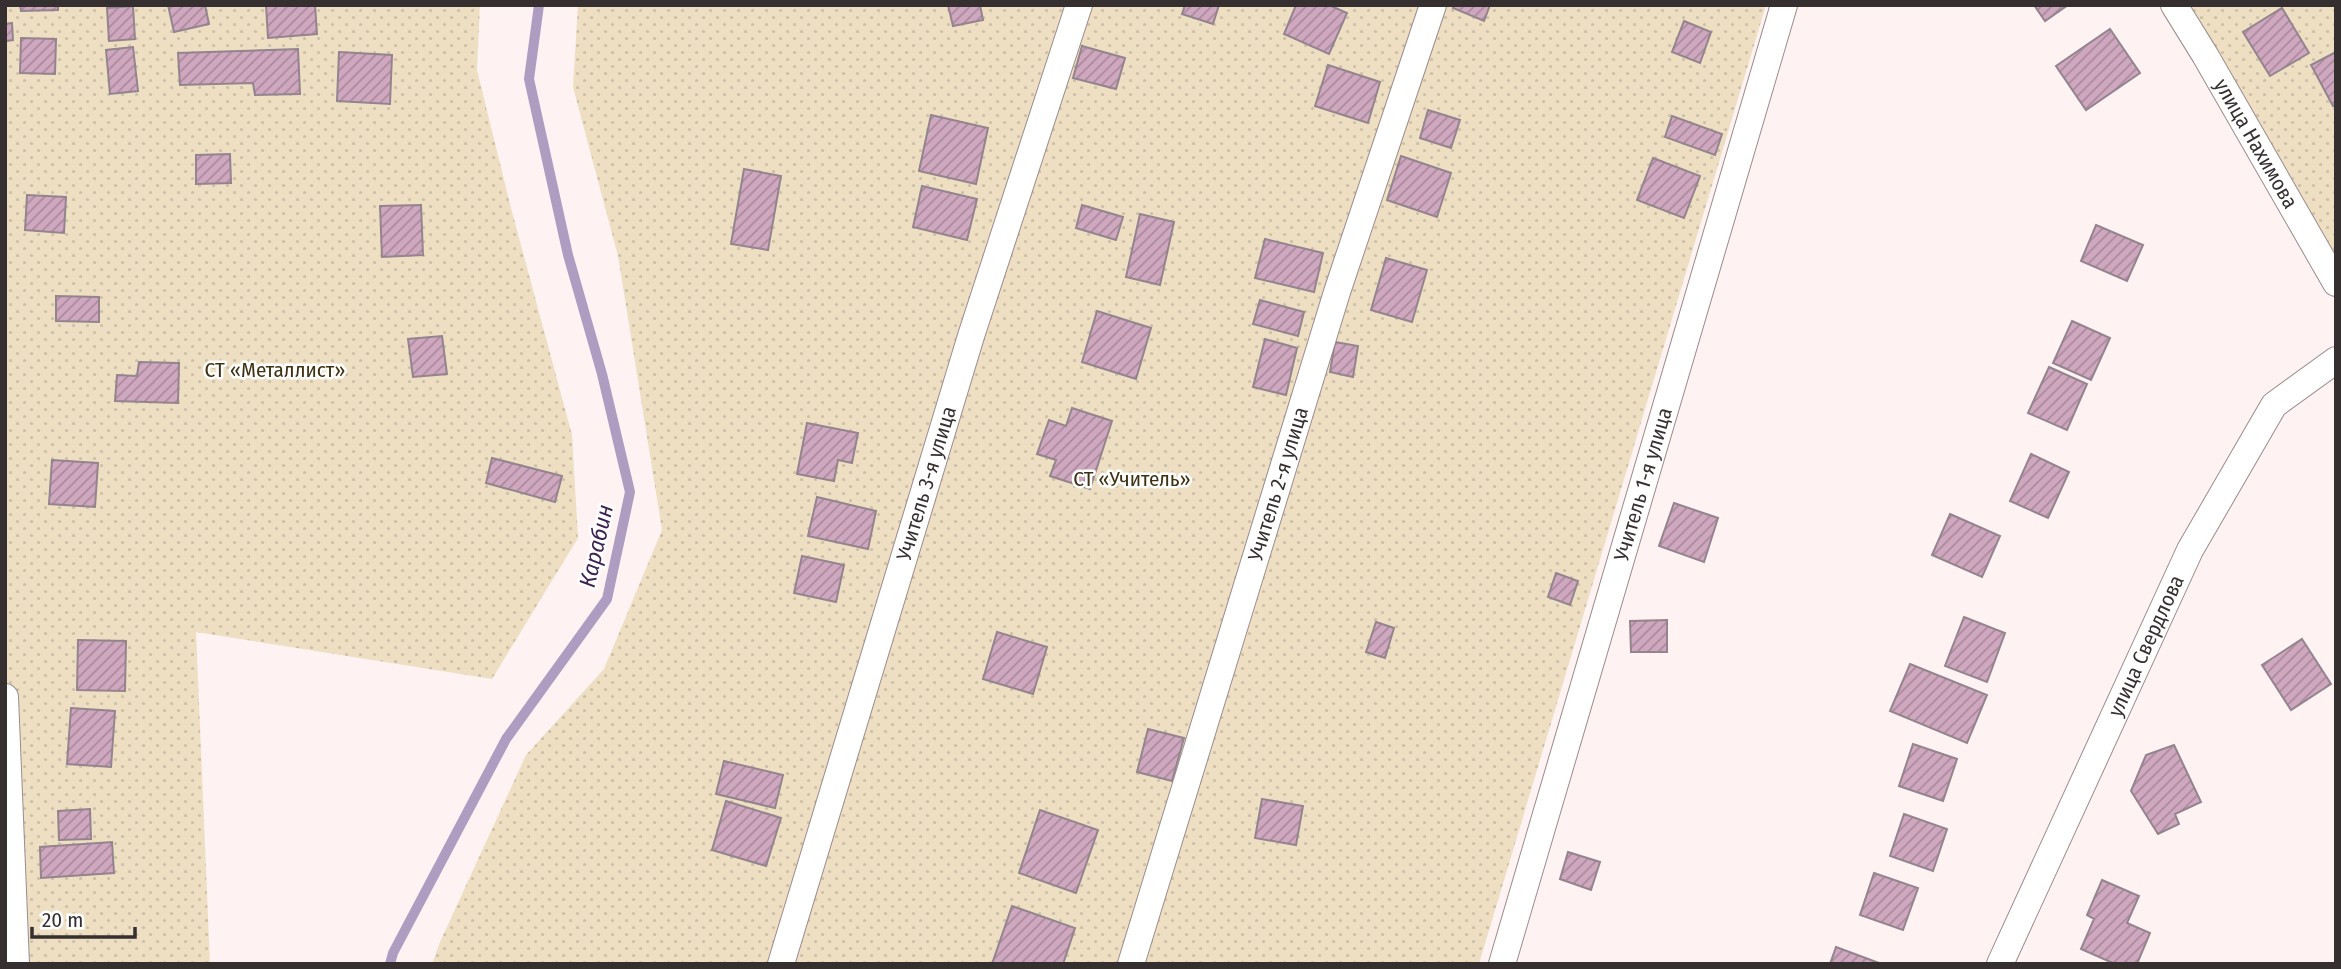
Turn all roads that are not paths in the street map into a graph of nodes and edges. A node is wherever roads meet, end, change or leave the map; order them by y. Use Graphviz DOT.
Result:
graph roads {
  1 [pos="1079,5"];
  2 [pos="1433,5"];
  3 [pos="1784,5"];
  4 [pos="2174,5"];
  5 [pos="2336,283"];
  6 [pos="2336,360"];
  7 [pos="5,697"];
  8 [pos="16,964"];
  9 [pos="781,964"];
  10 [pos="1131,964"];
  11 [pos="1502,964"];
  12 [pos="2000,964"];
  1 -- 9 [label="street, Учитель 3-я улица"];
  2 -- 10 [label="street, Учитель 2-я улица"];
  3 -- 11 [label="street, Учитель 1-я улица"];
  4 -- 5 [label="street, улица Нахимова"];
  6 -- 12 [label="street, улица Свердлова"];
  7 -- 8 [label="street"];
}
